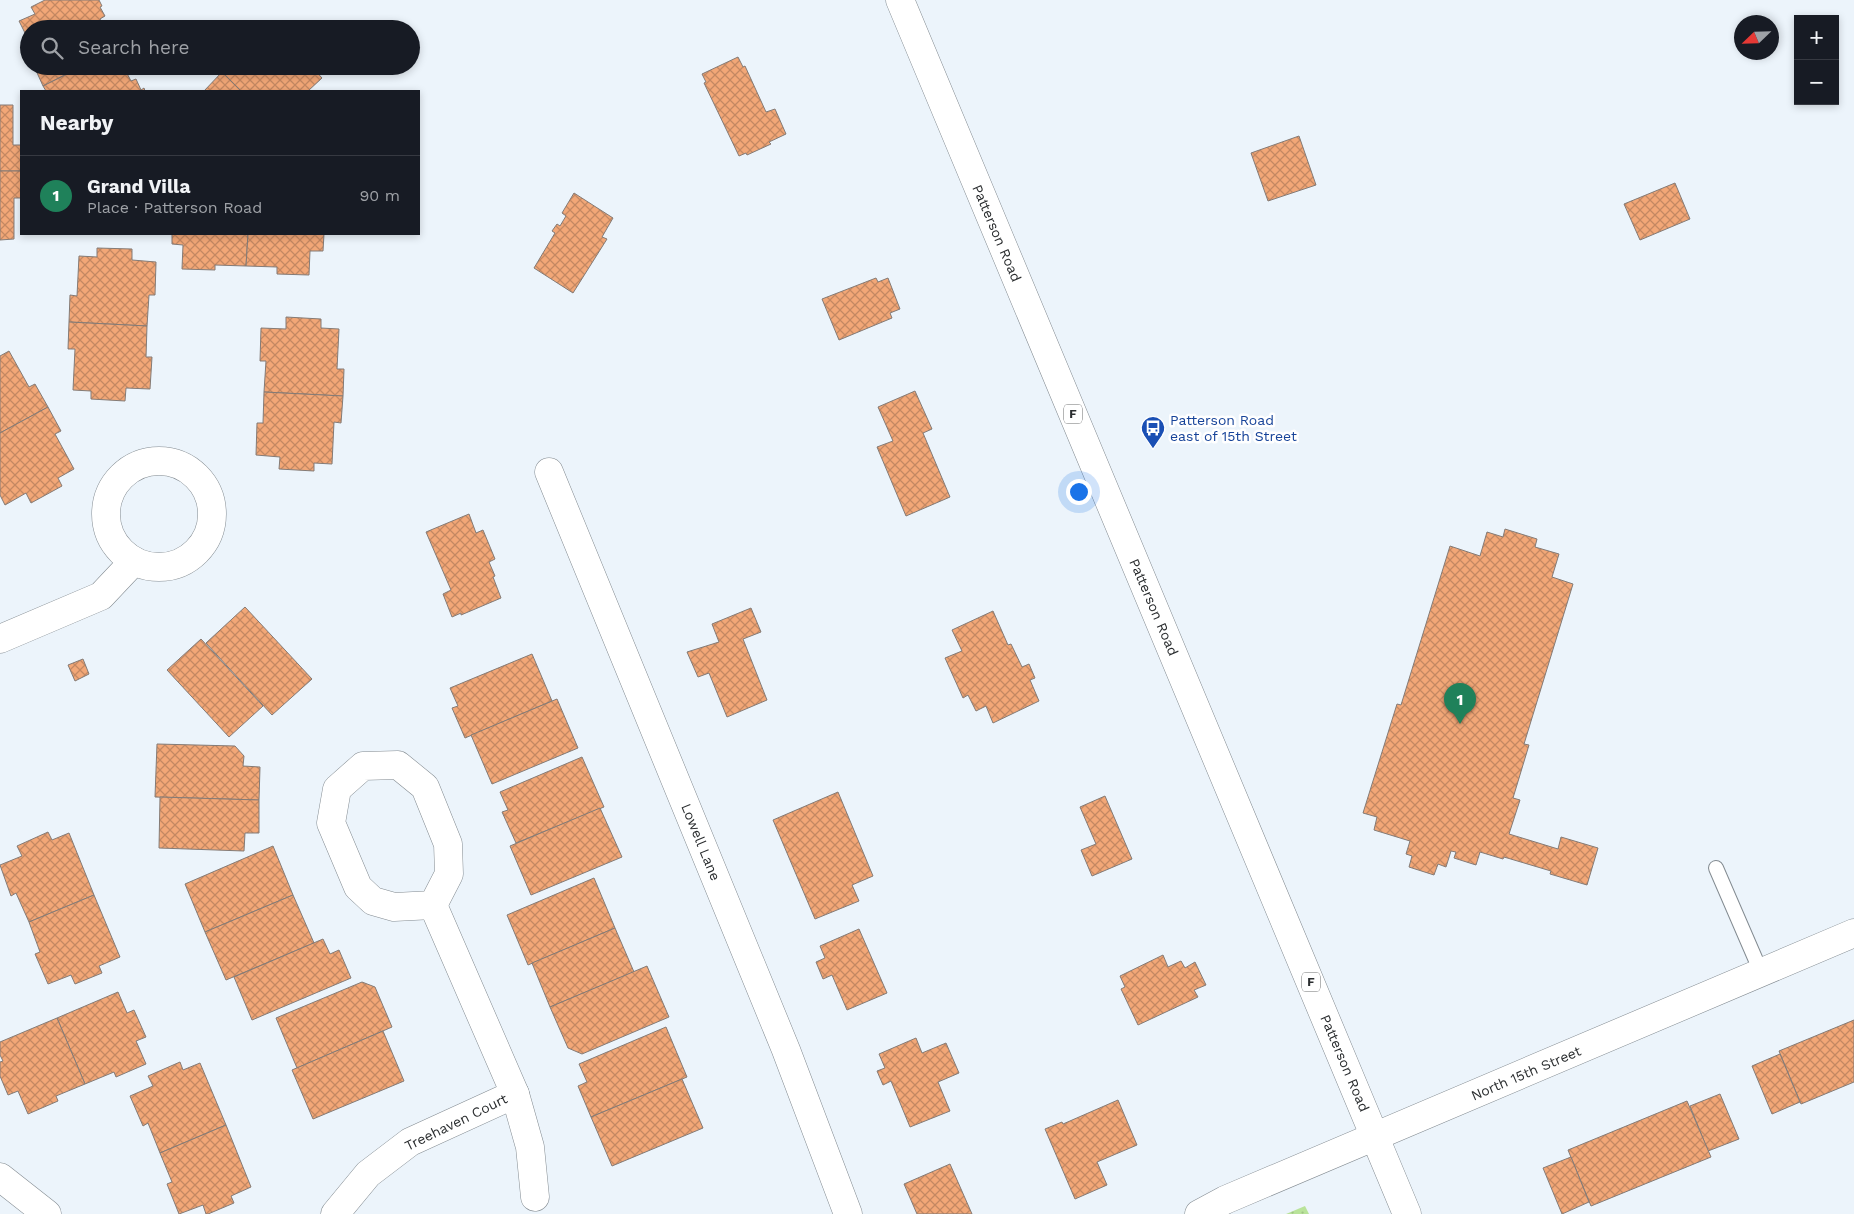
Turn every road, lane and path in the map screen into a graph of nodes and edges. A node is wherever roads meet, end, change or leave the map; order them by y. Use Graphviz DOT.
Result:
graph roads {
  1 [pos="900,0"];
  2 [pos="550,472"];
  3 [pos="134,561"];
  4 [pos="0,639"];
  5 [pos="1716,868"];
  6 [pos="433,905"];
  7 [pos="1854,933"];
  8 [pos="1761,972"];
  9 [pos="515,1094"];
  10 [pos="1376,1136"];
  11 [pos="0,1177"];
  12 [pos="535,1197"];
  13 [pos="47,1214"];
  14 [pos="335,1214"];
  15 [pos="848,1214"];
  16 [pos="1199,1214"];
  17 [pos="1407,1214"];
  1 -- 10 [label="street, Patterson Road / F"];
  2 -- 15 [label="street, Lowell Lane"];
  3 -- 4 [label="street"];
  5 -- 8 [label="lane"];
  6 -- 6 [label="street"];
  6 -- 9 [label="street, Treehaven Court"];
  7 -- 8 [label="street, North 15th Street"];
  8 -- 10 [label="street, North 15th Street"];
  9 -- 12 [label="street, Treehaven Court"];
  9 -- 14 [label="street, Treehaven Court"];
  10 -- 16 [label="street, North 15th Street"];
  10 -- 17 [label="street, Patterson Road / F"];
  11 -- 13 [label="street"];
}
